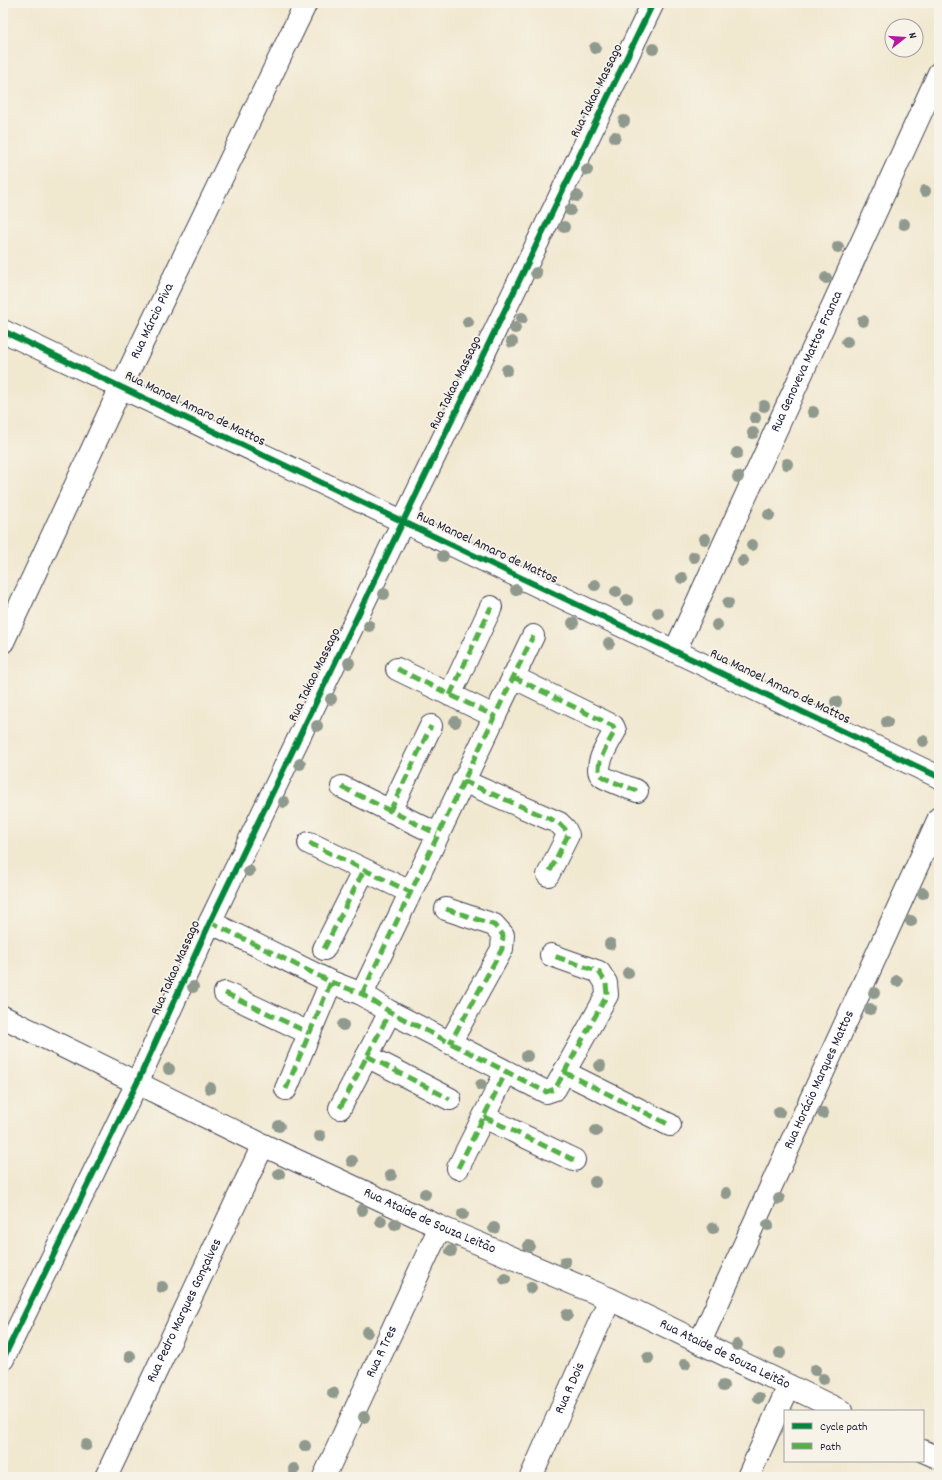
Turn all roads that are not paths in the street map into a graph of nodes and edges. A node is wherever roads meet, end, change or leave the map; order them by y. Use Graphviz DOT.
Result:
graph roads {
  1 [pos="306,3"];
  2 [pos="653,3"];
  3 [pos="939,73"];
  4 [pos="3,331"];
  5 [pos="121,387"];
  6 [pos="403,522"];
  7 [pos="490,607"];
  8 [pos="533,636"];
  9 [pos="3,642"];
  10 [pos="675,651"];
  11 [pos="397,669"];
  12 [pos="513,677"];
  13 [pos="450,695"];
  14 [pos="494,716"];
  15 [pos="431,726"];
  16 [pos="939,777"];
  17 [pos="463,781"];
  18 [pos="342,788"];
  19 [pos="637,791"];
  20 [pos="390,811"];
  21 [pos="939,818"];
  22 [pos="438,834"];
  23 [pos="309,843"];
  24 [pos="364,870"];
  25 [pos="548,875"];
  26 [pos="410,892"];
  27 [pos="446,909"];
  28 [pos="210,922"];
  29 [pos="324,949"];
  30 [pos="551,955"];
  31 [pos="332,982"];
  32 [pos="225,993"];
  33 [pos="362,994"];
  34 [pos="390,1012"];
  35 [pos="12,1022"];
  36 [pos="309,1033"];
  37 [pos="450,1043"];
  38 [pos="367,1056"];
  39 [pos="506,1072"];
  40 [pos="564,1072"];
  41 [pos="137,1083"];
  42 [pos="286,1089"];
  43 [pos="450,1099"];
  44 [pos="340,1108"];
  45 [pos="484,1117"];
  46 [pos="670,1125"];
  47 [pos="263,1145"];
  48 [pos="574,1160"];
  49 [pos="458,1168"];
  50 [pos="440,1227"];
  51 [pos="610,1299"];
  52 [pos="700,1342"];
  53 [pos="3,1359"];
  54 [pos="789,1386"];
  55 [pos="840,1410"];
  56 [pos="924,1450"];
  57 [pos="939,1458"];
  58 [pos="106,1477"];
  59 [pos="324,1477"];
  60 [pos="531,1477"];
  61 [pos="748,1477"];
  1 -- 5 [label="street, Rua Márcio Piva"];
  2 -- 6 [label="street, Rua Takao Massago"];
  3 -- 10 [label="street, Rua Genoveva Mattos Franca"];
  4 -- 5 [label="street, Rua Manoel Amaro de Mattos"];
  5 -- 6 [label="street, Rua Manoel Amaro de Mattos"];
  5 -- 9 [label="street, Rua Márcio Piva"];
  6 -- 10 [label="street, Rua Manoel Amaro de Mattos"];
  6 -- 28 [label="street, Rua Takao Massago"];
  7 -- 13 [label="street"];
  8 -- 12 [label="street"];
  10 -- 16 [label="street, Rua Manoel Amaro de Mattos"];
  11 -- 13 [label="street"];
  12 -- 14 [label="street"];
  12 -- 19 [label="street"];
  13 -- 14 [label="street"];
  14 -- 17 [label="street"];
  15 -- 20 [label="street"];
  17 -- 22 [label="street"];
  17 -- 25 [label="street"];
  18 -- 20 [label="street"];
  20 -- 22 [label="street"];
  21 -- 52 [label="street, Rua Horácio Marques Mattos"];
  22 -- 26 [label="street"];
  23 -- 24 [label="street"];
  24 -- 26 [label="street"];
  24 -- 29 [label="street"];
  26 -- 33 [label="street"];
  27 -- 37 [label="street"];
  28 -- 31 [label="street"];
  28 -- 41 [label="street, Rua Takao Massago"];
  30 -- 40 [label="street"];
  31 -- 33 [label="street"];
  31 -- 36 [label="street"];
  32 -- 36 [label="street"];
  33 -- 34 [label="street"];
  34 -- 37 [label="street"];
  34 -- 38 [label="street"];
  35 -- 41 [label="street, Rua Ataide de Souza Leitão"];
  36 -- 42 [label="street"];
  37 -- 39 [label="street"];
  38 -- 43 [label="street"];
  38 -- 44 [label="street"];
  39 -- 40 [label="street"];
  39 -- 45 [label="street"];
  40 -- 46 [label="street"];
  41 -- 47 [label="street, Rua Ataide de Souza Leitão"];
  41 -- 53 [label="street, Rua Takao Massago"];
  45 -- 48 [label="street"];
  45 -- 49 [label="street"];
  47 -- 50 [label="street, Rua Ataide de Souza Leitão"];
  47 -- 58 [label="street, Rua Pedro Marques Gonçalves"];
  50 -- 51 [label="street, Rua Ataide de Souza Leitão"];
  50 -- 59 [label="street, Rua R Tres"];
  51 -- 52 [label="street, Rua Ataide de Souza Leitão"];
  51 -- 60 [label="street, Rua R Dois"];
  52 -- 54 [label="street, Rua Ataide de Souza Leitão"];
  54 -- 55 [label="street, Rua Ataide de Souza Leitão"];
  54 -- 61 [label="street"];
  56 -- 57 [label="street"];
}
